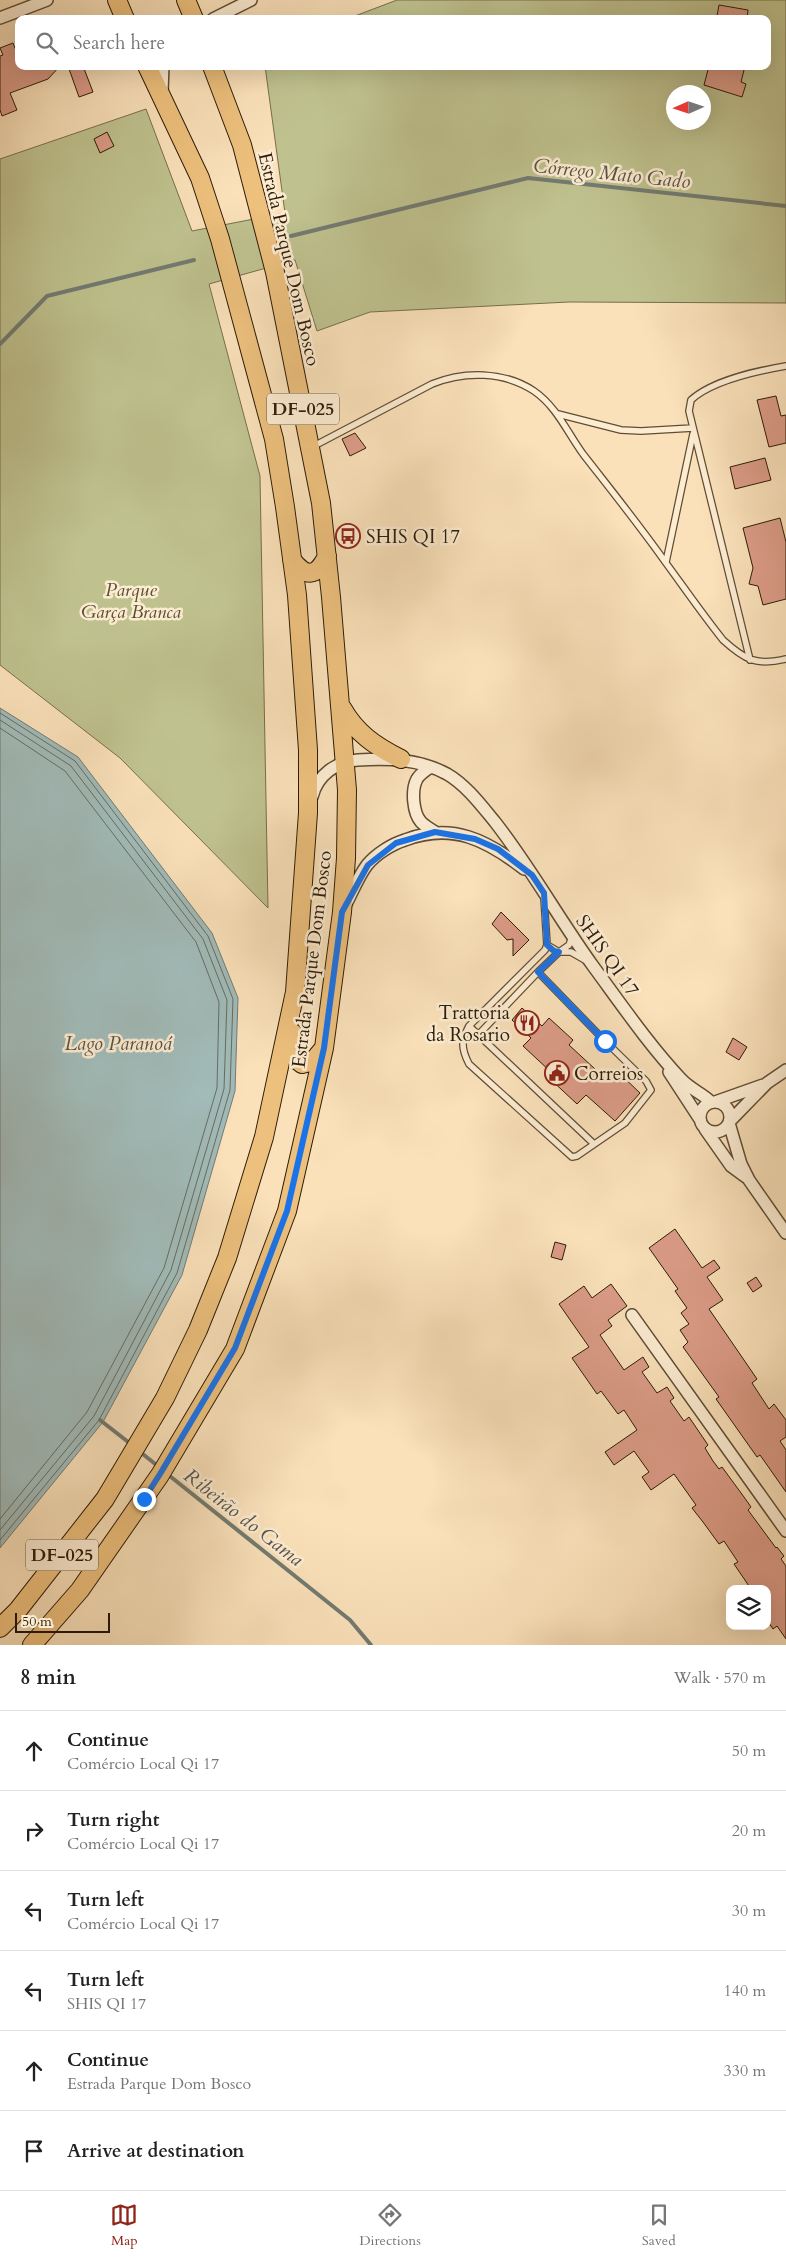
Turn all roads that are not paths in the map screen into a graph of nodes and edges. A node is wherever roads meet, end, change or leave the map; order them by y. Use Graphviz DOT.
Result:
graph roads {
  1 [pos="47,0"];
  2 [pos="116,0"];
  3 [pos="186,0"];
  4 [pos="251,0"];
  5 [pos="123,15"];
  6 [pos="192,15"];
  7 [pos="221,15"];
  8 [pos="0,18"];
  9 [pos="149,70"];
  10 [pos="163,70"];
  11 [pos="214,70"];
  12 [pos="162,98"];
  13 [pos="786,366"];
  14 [pos="558,414"];
  15 [pos="693,430"];
  16 [pos="311,448"];
  17 [pos="327,556"];
  18 [pos="292,560"];
  19 [pos="666,562"];
  20 [pos="297,595"];
  21 [pos="331,597"];
  22 [pos="786,659"];
  23 [pos="750,660"];
  24 [pos="341,708"];
  25 [pos="401,759"];
  26 [pos="345,760"];
  27 [pos="429,768"];
  28 [pos="308,813"];
  29 [pos="435,832"];
  30 [pos="532,875"];
  31 [pos="544,893"];
  32 [pos="342,912"];
  33 [pos="572,935"];
  34 [pos="547,945"];
  35 [pos="559,952"];
  36 [pos="592,964"];
  37 [pos="538,972"];
  38 [pos="295,992"];
  39 [pos="469,1026"];
  40 [pos="479,1034"];
  41 [pos="324,1048"];
  42 [pos="659,1053"];
  43 [pos="786,1070"];
  44 [pos="767,1083"];
  45 [pos="713,1102"];
  46 [pos="699,1118"];
  47 [pos="729,1123"];
  48 [pos="705,1130"];
  49 [pos="594,1144"];
  50 [pos="749,1180"];
  51 [pos="786,1233"];
  52 [pos="632,1315"];
  53 [pos="786,1531"];
  54 [pos="0,1628"];
  55 [pos="32,1645"];
  1 -- 8 [label="street"];
  2 -- 5 [label="main road"];
  3 -- 6 [label="main road"];
  4 -- 7 [label="street"];
  9 -- 12 [label="main road, Estrada Parque Dom Bosco / DF-025"];
  10 -- 12 [label="street"];
  11 -- 16 [label="main road, Estrada Parque Dom Bosco / DF-025"];
  12 -- 18 [label="main road, Estrada Parque Dom Bosco / DF-025"];
  13 -- 15 [label="lane"];
  14 -- 15 [label="lane"];
  14 -- 16 [label="lane"];
  14 -- 19 [label="lane"];
  15 -- 19 [label="lane"];
  15 -- 23 [label="lane"];
  16 -- 17 [label="main road, Estrada Parque Dom Bosco / DF-025"];
  17 -- 18 [label="main road"];
  17 -- 21 [label="main road, Estrada Parque Dom Bosco / DF-025"];
  18 -- 20 [label="main road, Estrada Parque Dom Bosco / DF-025"];
  19 -- 23 [label="lane"];
  20 -- 21 [label="main road"];
  20 -- 28 [label="main road, Estrada Parque Dom Bosco / DF-025"];
  21 -- 24 [label="main road, Estrada Parque Dom Bosco / DF-025"];
  22 -- 23 [label="lane"];
  24 -- 25 [label="main road"];
  24 -- 26 [label="main road, Estrada Parque Dom Bosco / DF-025"];
  25 -- 26 [label="street, SHIS QI 17"];
  25 -- 27 [label="street, SHIS QI 17"];
  26 -- 28 [label="street"];
  26 -- 32 [label="main road, Estrada Parque Dom Bosco / DF-025"];
  27 -- 29 [label="street"];
  27 -- 30 [label="street, SHIS QI 17"];
  28 -- 38 [label="main road, Estrada Parque Dom Bosco / DF-025"];
  29 -- 30 [label="street, SHIS QI 17"];
  29 -- 32 [label="street, SHIS QI 17"];
  30 -- 31 [label="street, SHIS QI 17"];
  31 -- 33 [label="street, SHIS QI 17"];
  31 -- 34 [label="lane"];
  32 -- 41 [label="main road, Estrada Parque Dom Bosco / DF-025"];
  33 -- 35 [label="lane"];
  33 -- 36 [label="street, SHIS QI 17"];
  34 -- 35 [label="lane"];
  34 -- 39 [label="lane"];
  35 -- 36 [label="lane"];
  35 -- 37 [label="lane"];
  36 -- 42 [label="street, SHIS QI 17"];
  37 -- 40 [label="lane"];
  37 -- 49 [label="lane"];
  38 -- 41 [label="main road"];
  38 -- 54 [label="main road, Estrada Parque Dom Bosco / DF-025"];
  39 -- 40 [label="lane"];
  39 -- 49 [label="lane"];
  40 -- 49 [label="lane"];
  41 -- 55 [label="main road, Estrada Parque Dom Bosco / DF-025"];
  42 -- 45 [label="street, SHIS QI 17"];
  42 -- 46 [label="street, SHIS QI 17"];
  43 -- 44 [label="street"];
  44 -- 45 [label="street"];
  44 -- 47 [label="street"];
  45 -- 46 [label="street"];
  45 -- 47 [label="street"];
  46 -- 48 [label="street"];
  47 -- 48 [label="street"];
  47 -- 50 [label="street"];
  48 -- 50 [label="street"];
  50 -- 51 [label="street"];
  52 -- 53 [label="street"];
}
